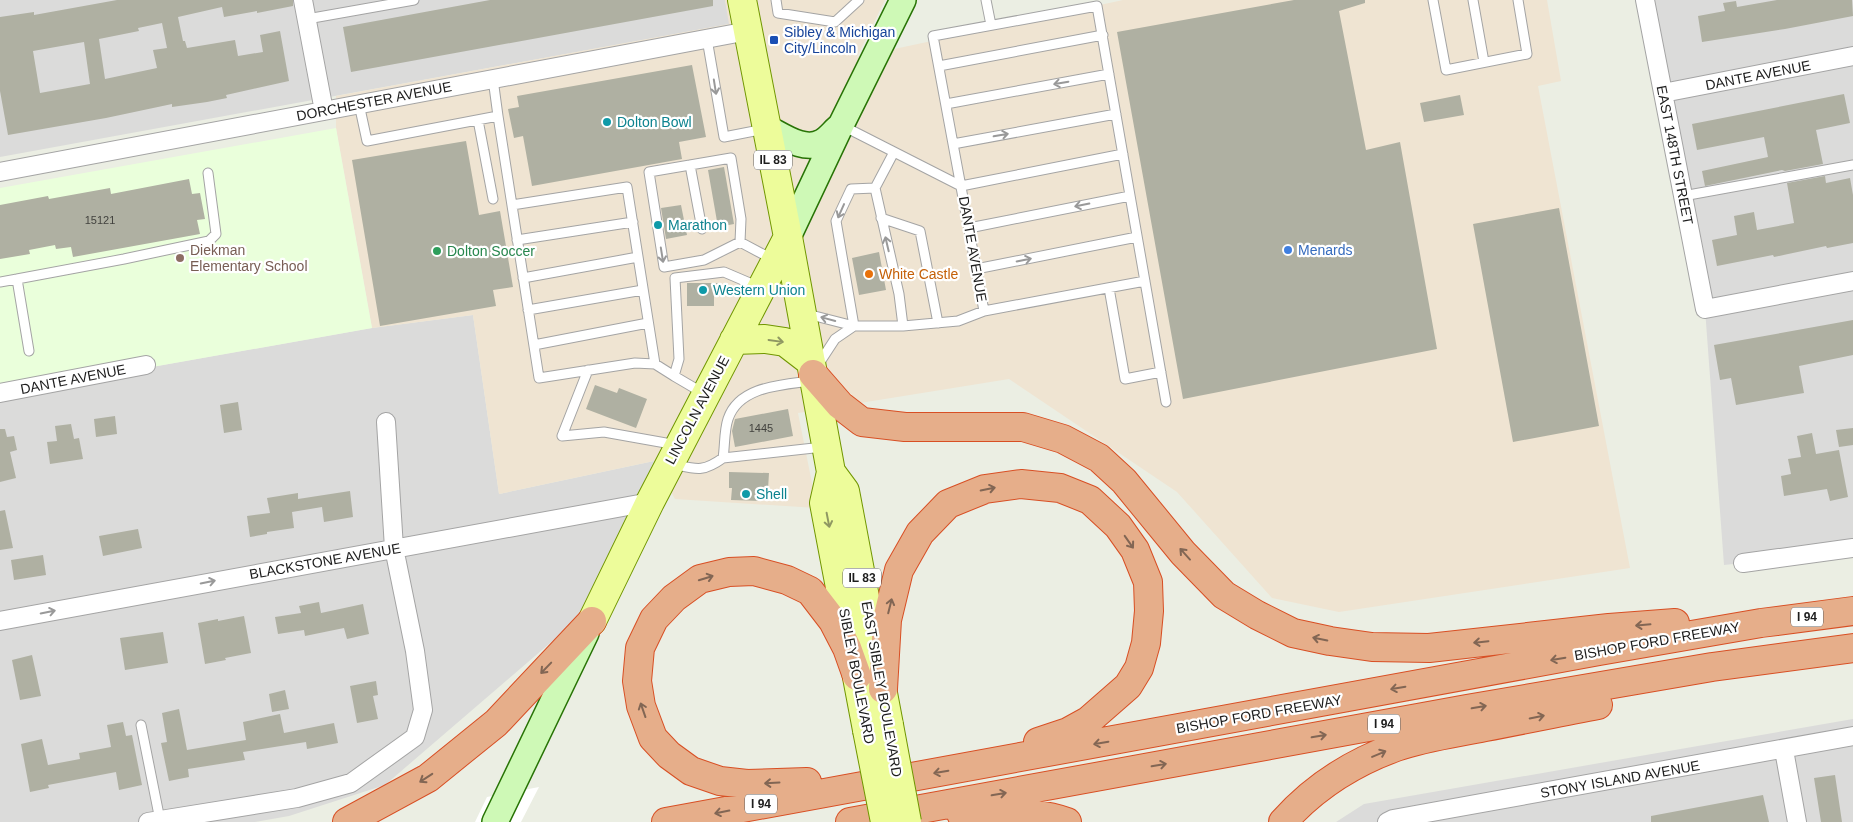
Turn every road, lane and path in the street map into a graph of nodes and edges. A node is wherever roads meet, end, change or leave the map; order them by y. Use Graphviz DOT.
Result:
graph roads {
  1 [pos="304,0"];
  2 [pos="414,0"];
  3 [pos="742,0"];
  4 [pos="776,0"];
  5 [pos="859,0"];
  6 [pos="986,0"];
  7 [pos="1433,0"];
  8 [pos="1473,0"];
  9 [pos="1518,0"];
  10 [pos="1645,0"];
  11 [pos="907,1"];
  12 [pos="307,19"];
  13 [pos="991,26"];
  14 [pos="748,31"];
  15 [pos="1102,35"];
  16 [pos="707,39"];
  17 [pos="1853,56"];
  18 [pos="1484,62"];
  19 [pos="939,66"];
  20 [pos="1109,74"];
  21 [pos="493,79"];
  22 [pos="1663,93"];
  23 [pos="359,104"];
  24 [pos="946,104"];
  25 [pos="324,111"];
  26 [pos="1116,114"];
  27 [pos="498,116"];
  28 [pos="478,120"];
  29 [pos="841,125"];
  30 [pos="767,128"];
  31 [pos="953,144"];
  32 [pos="894,152"];
  33 [pos="1123,154"];
  34 [pos="690,166"];
  35 [pos="1853,166"];
  36 [pos="0,172"];
  37 [pos="208,174"];
  38 [pos="961,186"];
  39 [pos="875,188"];
  40 [pos="1130,196"];
  41 [pos="1683,196"];
  42 [pos="493,199"];
  43 [pos="512,205"];
  44 [pos="881,218"];
  45 [pos="633,222"];
  46 [pos="702,228"];
  47 [pos="969,228"];
  48 [pos="788,237"];
  49 [pos="1137,237"];
  50 [pos="517,240"];
  51 [pos="740,242"];
  52 [pos="638,257"];
  53 [pos="775,261"];
  54 [pos="976,269"];
  55 [pos="523,278"];
  56 [pos="16,279"];
  57 [pos="1853,281"];
  58 [pos="0,282"];
  59 [pos="1145,282"];
  60 [pos="761,287"];
  61 [pos="1109,288"];
  62 [pos="643,290"];
  63 [pos="528,310"];
  64 [pos="984,311"];
  65 [pos="802,312"];
  66 [pos="648,322"];
  67 [pos="938,323"];
  68 [pos="854,326"];
  69 [pos="903,326"];
  70 [pos="734,340"];
  71 [pos="534,345"];
  72 [pos="29,351"];
  73 [pos="655,364"];
  74 [pos="146,365"];
  75 [pos="588,370"];
  76 [pos="813,372"];
  77 [pos="1161,372"];
  78 [pos="674,376"];
  79 [pos="0,392"];
  80 [pos="706,394"];
  81 [pos="1166,402"];
  82 [pos="386,422"];
  83 [pos="674,454"];
  84 [pos="723,458"];
  85 [pos="829,459"];
  86 [pos="650,502"];
  87 [pos="394,548"];
  88 [pos="1853,548"];
  89 [pos="1743,563"];
  90 [pos="1853,611"];
  91 [pos="0,621"];
  92 [pos="592,621"];
  93 [pos="1761,623"];
  94 [pos="1853,648"];
  95 [pos="1712,667"];
  96 [pos="857,676"];
  97 [pos="883,689"];
  98 [pos="142,724"];
  99 [pos="878,727"];
  100 [pos="1853,736"];
  101 [pos="1784,750"];
  102 [pos="989,764"];
  103 [pos="856,786"];
  104 [pos="912,816"];
  105 [pos="154,821"];
  106 [pos="346,822"];
  107 [pos="495,822"];
  108 [pos="666,822"];
  109 [pos="850,822"];
  110 [pos="885,822"];
  111 [pos="1068,822"];
  112 [pos="1283,822"];
  113 [pos="1387,822"];
  114 [pos="1797,822"];
  1 -- 12 [label="street"];
  2 -- 12 [label="lane"];
  3 -- 14 [label="main road, EAST SIBLEY BOULEVARD / IL 83"];
  4 -- 5 [label="lane"];
  6 -- 13 [label="lane"];
  7 -- 18 [label="lane"];
  8 -- 18 [label="lane"];
  9 -- 18 [label="lane"];
  10 -- 22 [label="street, EAST 148TH STREET"];
  11 -- 29 [label="street, LINCOLN AVENUE"];
  12 -- 25 [label="street"];
  13 -- 15 [label="lane"];
  13 -- 19 [label="lane"];
  14 -- 16 [label="street, DORCHESTER AVENUE"];
  14 -- 30 [label="main road, EAST SIBLEY BOULEVARD / IL 83"];
  15 -- 19 [label="lane"];
  15 -- 20 [label="lane"];
  16 -- 21 [label="street, DORCHESTER AVENUE"];
  16 -- 30 [label="lane, one-way"];
  17 -- 22 [label="street, DANTE AVENUE"];
  19 -- 24 [label="lane"];
  20 -- 24 [label="lane, one-way"];
  20 -- 26 [label="lane"];
  21 -- 23 [label="street, DORCHESTER AVENUE"];
  21 -- 27 [label="lane"];
  22 -- 41 [label="street, EAST 148TH STREET"];
  23 -- 25 [label="street, DORCHESTER AVENUE"];
  23 -- 28 [label="lane"];
  24 -- 31 [label="lane"];
  25 -- 36 [label="street, DORCHESTER AVENUE"];
  31 -- 26 [label="lane, one-way"];
  26 -- 33 [label="lane"];
  27 -- 28 [label="lane"];
  27 -- 43 [label="lane"];
  28 -- 42 [label="lane"];
  29 -- 30 [label="street"];
  29 -- 32 [label="lane, DANTE AVENUE"];
  29 -- 48 [label="street, LINCOLN AVENUE"];
  30 -- 48 [label="main road, EAST SIBLEY BOULEVARD / IL 83"];
  31 -- 38 [label="lane"];
  32 -- 38 [label="lane, DANTE AVENUE"];
  32 -- 39 [label="lane"];
  33 -- 38 [label="lane"];
  33 -- 40 [label="lane"];
  34 -- 46 [label="lane"];
  34 -- 51 [label="lane"];
  34 -- 51 [label="lane, one-way"];
  35 -- 41 [label="lane"];
  37 -- 56 [label="lane"];
  38 -- 47 [label="lane, DANTE AVENUE"];
  39 -- 44 [label="lane"];
  39 -- 68 [label="lane, one-way"];
  40 -- 47 [label="lane, one-way"];
  40 -- 49 [label="lane"];
  41 -- 57 [label="street, EAST 148TH STREET"];
  43 -- 45 [label="lane"];
  43 -- 50 [label="lane"];
  44 -- 67 [label="lane"];
  69 -- 44 [label="lane, one-way"];
  45 -- 50 [label="lane"];
  45 -- 52 [label="lane"];
  47 -- 54 [label="lane, DANTE AVENUE"];
  48 -- 53 [label="main road, LINCOLN AVENUE"];
  48 -- 65 [label="main road, EAST SIBLEY BOULEVARD / IL 83"];
  54 -- 49 [label="lane, one-way"];
  49 -- 59 [label="lane"];
  50 -- 55 [label="lane"];
  51 -- 53 [label="lane"];
  52 -- 55 [label="lane"];
  52 -- 62 [label="lane"];
  53 -- 60 [label="main road, LINCOLN AVENUE"];
  54 -- 64 [label="lane, DANTE AVENUE"];
  55 -- 63 [label="lane"];
  56 -- 58 [label="lane"];
  56 -- 72 [label="lane"];
  59 -- 61 [label="lane, DANTE AVENUE"];
  59 -- 77 [label="lane"];
  60 -- 70 [label="main road, LINCOLN AVENUE"];
  60 -- 78 [label="lane"];
  61 -- 64 [label="lane, DANTE AVENUE"];
  61 -- 77 [label="lane"];
  62 -- 63 [label="lane"];
  62 -- 66 [label="lane"];
  63 -- 71 [label="lane"];
  64 -- 67 [label="lane"];
  68 -- 65 [label="lane, one-way"];
  65 -- 76 [label="main road, EAST SIBLEY BOULEVARD / IL 83"];
  66 -- 71 [label="lane"];
  66 -- 73 [label="lane"];
  67 -- 69 [label="lane"];
  68 -- 69 [label="lane"];
  68 -- 76 [label="lane"];
  70 -- 76 [label="main road, one-way"];
  70 -- 80 [label="main road, LINCOLN AVENUE"];
  71 -- 75 [label="lane"];
  73 -- 75 [label="lane"];
  73 -- 78 [label="lane"];
  74 -- 79 [label="street, DANTE AVENUE"];
  75 -- 83 [label="lane"];
  76 -- 84 [label="lane"];
  76 -- 85 [label="main road, EAST SIBLEY BOULEVARD / IL 83"];
  93 -- 76 [label="highway, one-way"];
  77 -- 81 [label="lane"];
  78 -- 80 [label="lane"];
  80 -- 83 [label="main road, LINCOLN AVENUE"];
  82 -- 87 [label="street"];
  83 -- 84 [label="lane"];
  83 -- 86 [label="main road, LINCOLN AVENUE"];
  84 -- 85 [label="lane"];
  85 -- 96 [label="main road, SIBLEY BOULEVARD, one-way"];
  85 -- 97 [label="main road, EAST SIBLEY BOULEVARD / IL 83"];
  86 -- 87 [label="street, BLACKSTONE AVENUE"];
  86 -- 92 [label="main road, LINCOLN AVENUE"];
  91 -- 87 [label="street, BLACKSTONE AVENUE, one-way"];
  87 -- 105 [label="street"];
  88 -- 89 [label="street"];
  90 -- 93 [label="highway, BISHOP FORD FREEWAY / I 94"];
  92 -- 106 [label="highway, one-way"];
  92 -- 107 [label="street, LINCOLN AVENUE"];
  93 -- 102 [label="highway, BISHOP FORD FREEWAY / I 94, one-way"];
  94 -- 95 [label="highway, I 94"];
  104 -- 95 [label="highway, I 94, one-way"];
  112 -- 95 [label="highway, one-way"];
  96 -- 99 [label="main road, SIBLEY BOULEVARD"];
  103 -- 96 [label="highway, one-way"];
  97 -- 99 [label="main road, EAST SIBLEY BOULEVARD / IL 83"];
  97 -- 102 [label="highway, one-way"];
  98 -- 105 [label="lane"];
  99 -- 104 [label="main road, EAST SIBLEY BOULEVARD / IL 83, bridge"];
  99 -- 110 [label="main road, SIBLEY BOULEVARD, bridge"];
  100 -- 101 [label="street, STONY ISLAND AVENUE"];
  101 -- 113 [label="street, STONY ISLAND AVENUE"];
  101 -- 114 [label="street"];
  102 -- 103 [label="highway, BISHOP FORD FREEWAY / I 94, one-way"];
  103 -- 108 [label="highway, BISHOP FORD FREEWAY / I 94, one-way"];
  104 -- 109 [label="highway, I 94"];
  104 -- 111 [label="highway"];
}
